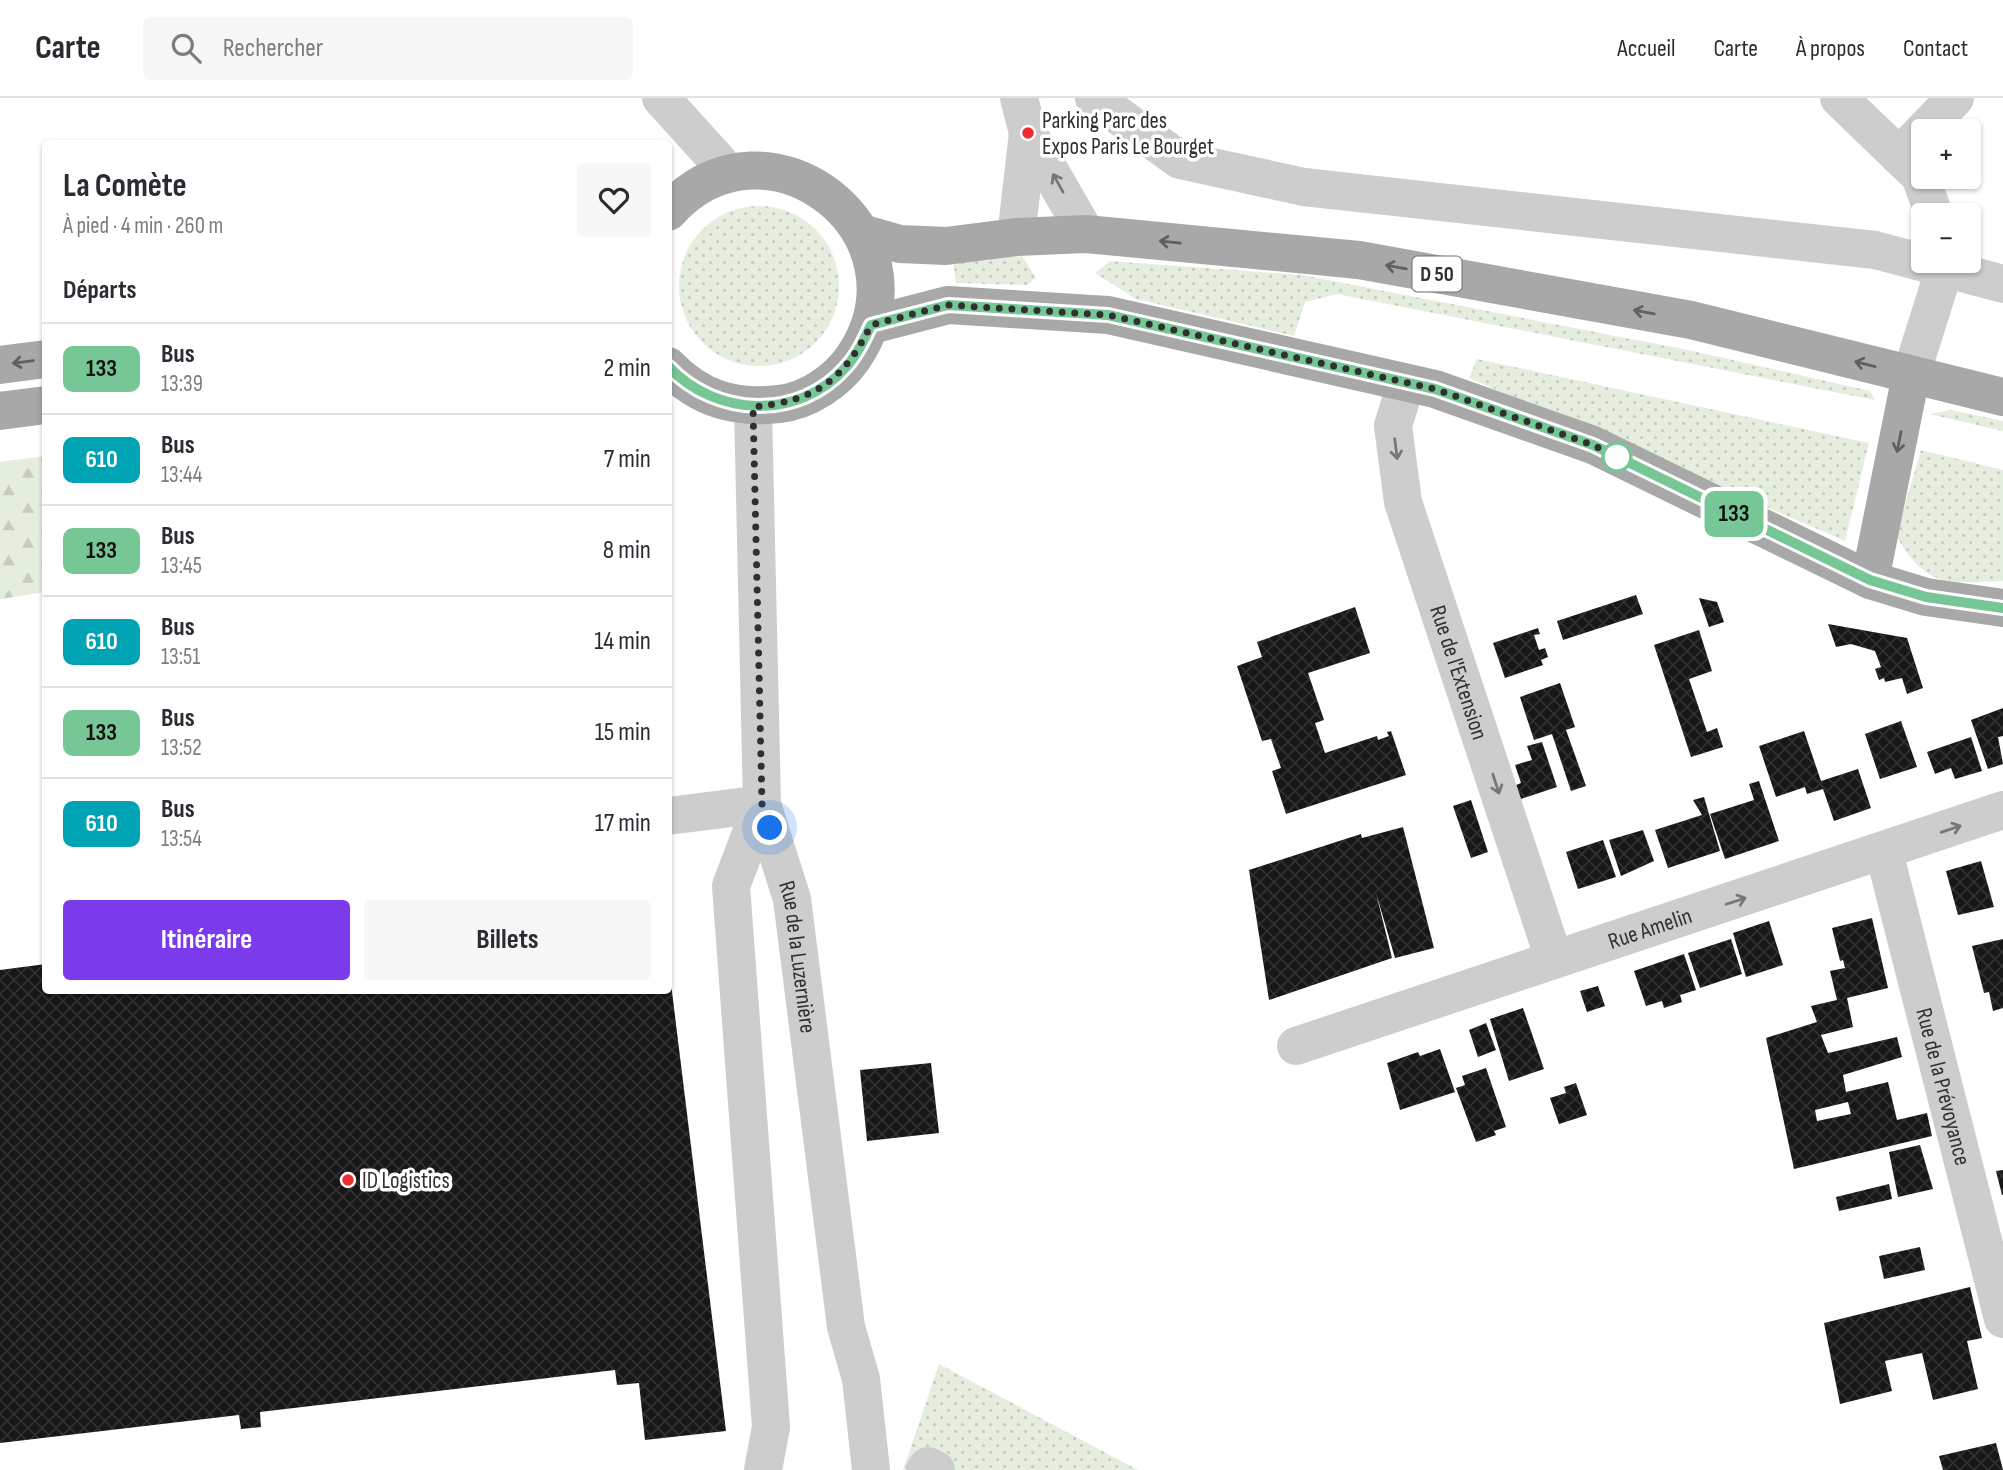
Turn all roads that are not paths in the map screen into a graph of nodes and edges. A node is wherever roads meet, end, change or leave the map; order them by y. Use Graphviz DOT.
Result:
graph roads {
  1 [pos="661,98"];
  2 [pos="1094,98"];
  3 [pos="1839,98"];
  4 [pos="1955,98"];
  5 [pos="1024,115"];
  6 [pos="1899,156"];
  7 [pos="726,175"];
  8 [pos="1930,203"];
  9 [pos="672,209"];
  10 [pos="862,233"];
  11 [pos="1086,234"];
  12 [pos="1016,237"];
  13 [pos="1911,257"];
  14 [pos="1942,273"];
  15 [pos="1971,273"];
  16 [pos="2003,284"];
  17 [pos="871,325"];
  18 [pos="42,360"];
  19 [pos="0,365"];
  20 [pos="672,369"];
  21 [pos="1911,375"];
  22 [pos="1406,383"];
  23 [pos="2003,397"];
  24 [pos="42,406"];
  25 [pos="753,407"];
  26 [pos="0,411"];
  27 [pos="1870,580"];
  28 [pos="2003,608"];
  29 [pos="762,804"];
  30 [pos="2003,810"];
  31 [pos="672,815"];
  32 [pos="1884,852"];
  33 [pos="1554,959"];
  34 [pos="1296,1046"];
  35 [pos="2003,1319"];
  36 [pos="763,1470"];
  37 [pos="871,1470"];
  38 [pos="925,1470"];
  39 [pos="936,1470"];
  1 -- 7 [label="street"];
  2 -- 13 [label="street"];
  3 -- 6 [label="street"];
  4 -- 6 [label="street"];
  11 -- 5 [label="street, one-way"];
  5 -- 12 [label="street"];
  6 -- 8 [label="street"];
  7 -- 9 [label="main road"];
  7 -- 10 [label="main road"];
  10 -- 12 [label="main road, D 50"];
  10 -- 17 [label="main road"];
  11 -- 12 [label="main road, D 50"];
  21 -- 11 [label="main road, D 50, one-way"];
  14 -- 21 [label="street"];
  15 -- 16 [label="street"];
  17 -- 22 [label="main road"];
  17 -- 25 [label="main road"];
  18 -- 19 [label="main road, one-way"];
  20 -- 25 [label="main road"];
  21 -- 23 [label="main road, D 50"];
  21 -- 27 [label="main road, one-way"];
  22 -- 27 [label="main road"];
  22 -- 33 [label="street, Rue de l'Extension, one-way"];
  24 -- 26 [label="main road"];
  25 -- 29 [label="street, Rue de la Luzernière"];
  27 -- 28 [label="main road"];
  29 -- 31 [label="street"];
  29 -- 36 [label="street"];
  29 -- 37 [label="street, Rue de la Luzernière"];
  32 -- 30 [label="street, Rue Amelin, one-way"];
  33 -- 32 [label="street, Rue Amelin, one-way"];
  32 -- 35 [label="street, Rue de la Prévoyance"];
  33 -- 34 [label="street, Rue Amelin"];
  38 -- 39 [label="street"];
}
